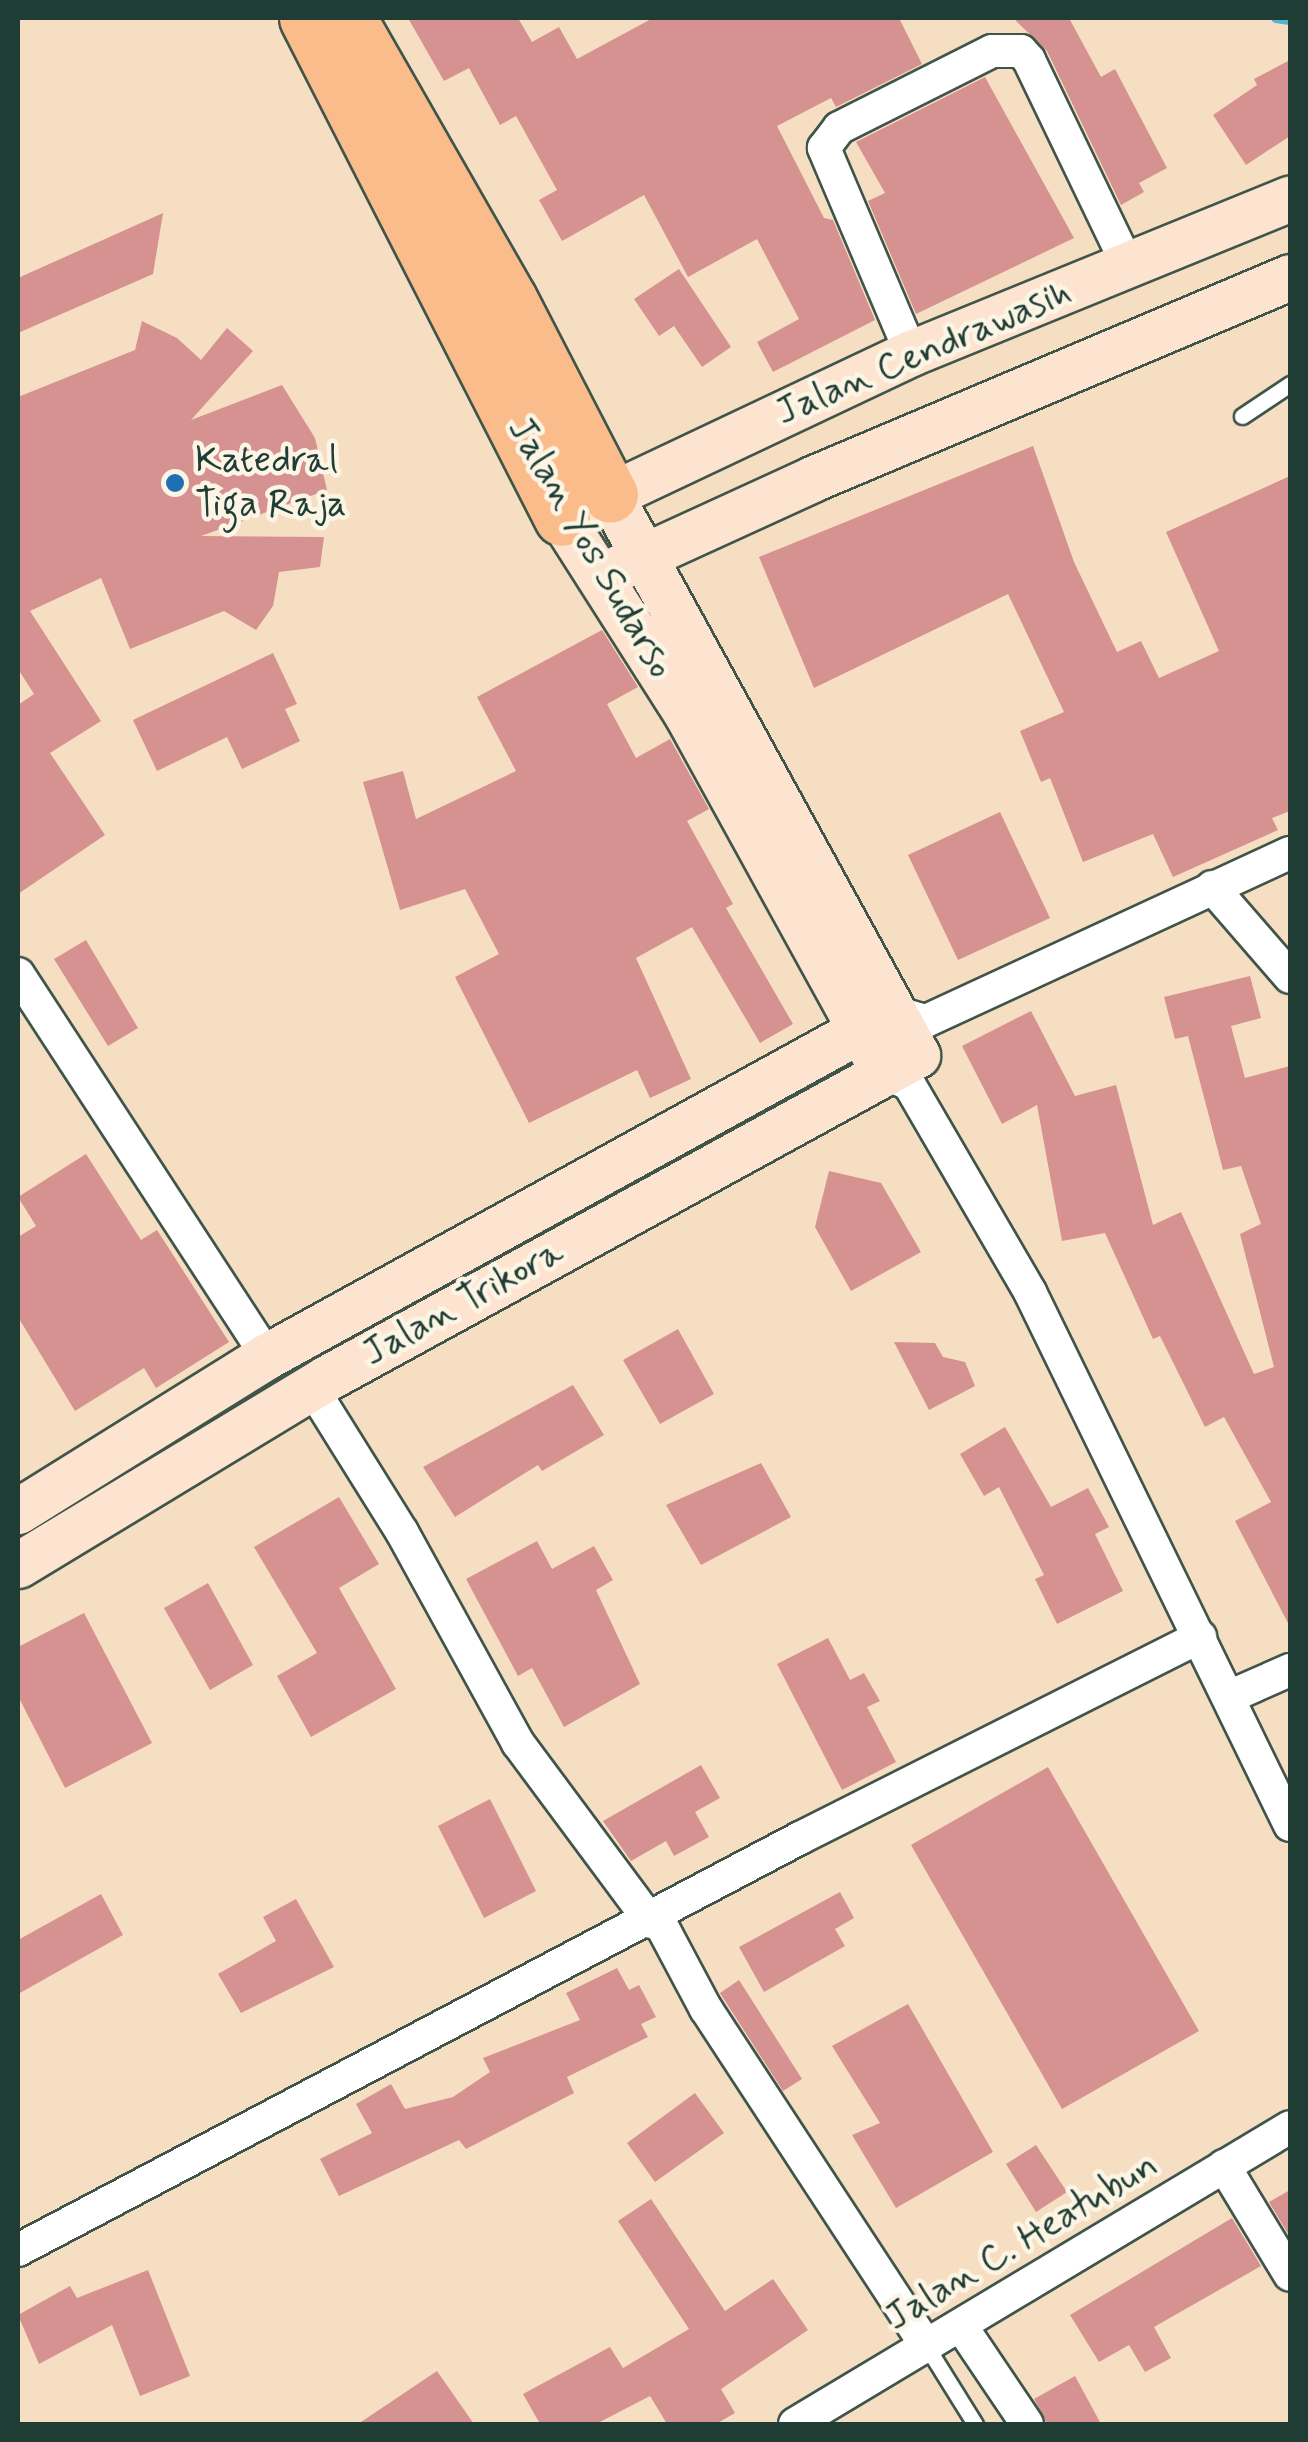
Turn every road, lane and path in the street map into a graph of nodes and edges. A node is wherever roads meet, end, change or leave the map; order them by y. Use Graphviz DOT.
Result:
graph roads {
  1 [pos="307,18"];
  2 [pos="348,18"];
  3 [pos="1290,198"];
  4 [pos="1220,226"];
  5 [pos="1129,268"];
  6 [pos="1273,285"];
  7 [pos="911,354"];
  8 [pos="1290,384"];
  9 [pos="1242,416"];
  10 [pos="586,506"];
  11 [pos="646,558"];
  12 [pos="602,575"];
  13 [pos="1290,853"];
  14 [pos="1212,888"];
  15 [pos="18,974"];
  16 [pos="1290,977"];
  17 [pos="898,1046"];
  18 [pos="267,1356"];
  19 [pos="312,1388"];
  20 [pos="18,1511"];
  21 [pos="18,1565"];
  22 [pos="1200,1637"];
  23 [pos="1290,1670"];
  24 [pos="1232,1696"];
  25 [pos="1290,1825"];
  26 [pos="654,1920"];
  27 [pos="1290,2127"];
  28 [pos="1224,2166"];
  29 [pos="18,2250"];
  30 [pos="1290,2275"];
  31 [pos="962,2326"];
  32 [pos="927,2347"];
  33 [pos="795,2424"];
  34 [pos="974,2424"];
  35 [pos="1026,2424"];
  1 -- 10 [label="highway, Jalan Yos Sudarso"];
  2 -- 10 [label="highway, Jalan Yos Sudarso"];
  3 -- 4 [label="main road, Jalan Cendrawasih"];
  4 -- 5 [label="main road, Jalan Cendrawasih"];
  4 -- 6 [label="main road"];
  5 -- 7 [label="main road, Jalan Cendrawasih"];
  5 -- 7 [label="street"];
  6 -- 11 [label="main road, Jalan Cendrawasih"];
  7 -- 10 [label="main road, Jalan Cendrawasih"];
  8 -- 9 [label="lane"];
  10 -- 11 [label="main road, Jalan Yos Sudarso"];
  10 -- 12 [label="main road, Jalan Yos Sudarso"];
  11 -- 12 [label="main road, Jalan Cendrawasih"];
  11 -- 17 [label="main road, Jalan Yos Sudarso"];
  12 -- 17 [label="main road, Jalan Yos Sudarso"];
  13 -- 14 [label="street"];
  14 -- 16 [label="street"];
  14 -- 17 [label="street"];
  15 -- 18 [label="street"];
  17 -- 18 [label="main road, Jalan Trikora"];
  17 -- 19 [label="main road, Jalan Trikora"];
  17 -- 22 [label="street"];
  18 -- 20 [label="main road, Jalan Trikora"];
  19 -- 21 [label="main road, Jalan Trikora"];
  19 -- 26 [label="street"];
  22 -- 24 [label="street"];
  22 -- 26 [label="street"];
  23 -- 24 [label="street"];
  24 -- 25 [label="street"];
  26 -- 29 [label="street"];
  26 -- 32 [label="street"];
  27 -- 28 [label="street, Jalan C. Heatubun"];
  28 -- 30 [label="street"];
  28 -- 31 [label="street, Jalan C. Heatubun"];
  31 -- 32 [label="street, Jalan C. Heatubun"];
  31 -- 35 [label="street"];
  32 -- 33 [label="street, Jalan C. Heatubun"];
  32 -- 34 [label="lane"];
}
